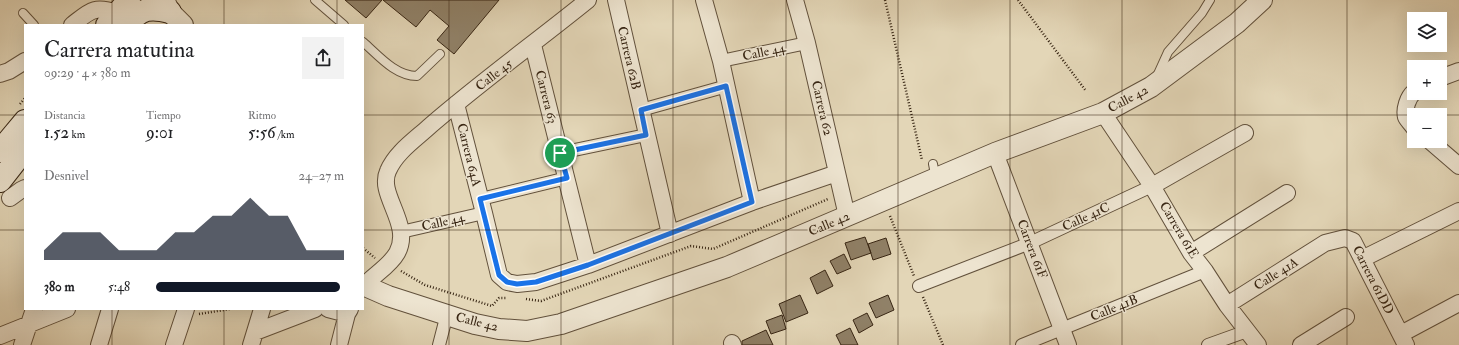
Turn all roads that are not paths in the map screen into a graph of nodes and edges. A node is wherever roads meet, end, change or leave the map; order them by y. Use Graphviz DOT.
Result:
graph roads {
  1 [pos="315,0"];
  2 [pos="588,0"];
  3 [pos="616,0"];
  4 [pos="704,0"];
  5 [pos="795,0"];
  6 [pos="1210,0"];
  7 [pos="1262,0"];
  8 [pos="172,12"];
  9 [pos="23,13"];
  10 [pos="120,16"];
  11 [pos="33,24"];
  12 [pos="73,24"];
  13 [pos="343,24"];
  14 [pos="364,43"];
  15 [pos="807,43"];
  16 [pos="533,44"];
  17 [pos="440,54"];
  18 [pos="721,61"];
  19 [pos="24,62"];
  20 [pos="1459,71"];
  21 [pos="0,74"];
  22 [pos="1447,75"];
  23 [pos="726,86"];
  24 [pos="1151,87"];
  25 [pos="1408,100"];
  26 [pos="456,104"];
  27 [pos="641,110"];
  28 [pos="1103,113"];
  29 [pos="1407,118"];
  30 [pos="24,122"];
  31 [pos="1245,133"];
  32 [pos="646,135"];
  33 [pos="1439,148"];
  34 [pos="0,151"];
  35 [pos="24,151"];
  36 [pos="560,153"];
  37 [pos="996,153"];
  38 [pos="1457,161"];
  39 [pos="837,173"];
  40 [pos="567,178"];
  41 [pos="1152,186"];
  42 [pos="24,188"];
  43 [pos="5,189"];
  44 [pos="1287,193"];
  45 [pos="752,202"];
  46 [pos="482,206"];
  47 [pos="1459,210"];
  48 [pos="847,216"];
  49 [pos="401,232"];
  50 [pos="670,234"];
  51 [pos="1030,243"];
  52 [pos="1325,243"];
  53 [pos="1191,253"];
  54 [pos="1362,259"];
  55 [pos="588,265"];
  56 [pos="1205,271"];
  57 [pos="364,285"];
  58 [pos="364,286"];
  59 [pos="918,286"];
  60 [pos="1459,303"];
  61 [pos="1227,305"];
  62 [pos="34,310"];
  63 [pos="64,310"];
  64 [pos="110,310"];
  65 [pos="262,310"];
  66 [pos="313,310"];
  67 [pos="335,310"];
  68 [pos="184,312"];
  69 [pos="348,312"];
  70 [pos="448,314"];
  71 [pos="1346,317"];
  72 [pos="28,326"];
  73 [pos="1062,329"];
  74 [pos="1247,331"];
  75 [pos="0,336"];
  76 [pos="253,338"];
  77 [pos="1403,340"];
  78 [pos="22,345"];
  79 [pos="99,345"];
  80 [pos="174,345"];
  81 [pos="340,345"];
  82 [pos="439,345"];
  83 [pos="1022,345"];
  84 [pos="1068,345"];
  85 [pos="1208,345"];
  86 [pos="1258,345"];
  87 [pos="1301,345"];
  1 -- 13 [label="lane"];
  2 -- 16 [label="street, Calle 45"];
  3 -- 27 [label="street, Carrera 62B"];
  4 -- 18 [label="street"];
  5 -- 15 [label="street, Carrera 62"];
  6 -- 24 [label="lane"];
  7 -- 24 [label="street, Calle 42"];
  8 -- 10 [label="main road"];
  9 -- 11 [label="lane"];
  10 -- 12 [label="street"];
  14 -- 17 [label="lane"];
  15 -- 18 [label="street, Calle 44"];
  15 -- 39 [label="street, Carrera 62"];
  16 -- 26 [label="street, Calle 45"];
  16 -- 36 [label="street, Carrera 63"];
  18 -- 23 [label="street"];
  19 -- 21 [label="street"];
  20 -- 22 [label="street"];
  23 -- 27 [label="street"];
  23 -- 45 [label="street"];
  24 -- 28 [label="street, Calle 42"];
  25 -- 29 [label="street"];
  26 -- 46 [label="street, Carrera 64A"];
  26 -- 49 [label="street, Calle 45"];
  27 -- 32 [label="street, Carrera 62B"];
  28 -- 37 [label="street, Calle 42"];
  28 -- 41 [label="street, Carrera 61E"];
  30 -- 34 [label="main road"];
  31 -- 41 [label="street, Calle 41C"];
  32 -- 36 [label="street"];
  32 -- 50 [label="street, Carrera 62B"];
  33 -- 38 [label="street"];
  35 -- 43 [label="main road"];
  36 -- 40 [label="street, Carrera 63"];
  37 -- 48 [label="street, Calle 42"];
  37 -- 51 [label="street, Carrera 61F"];
  39 -- 45 [label="street"];
  39 -- 48 [label="street, Carrera 62"];
  40 -- 46 [label="street, Calle 44"];
  40 -- 55 [label="street, Carrera 63"];
  41 -- 51 [label="street, Calle 41C"];
  41 -- 53 [label="street, Carrera 61E"];
  42 -- 43 [label="street"];
  44 -- 53 [label="street"];
  45 -- 50 [label="street"];
  46 -- 49 [label="street, Calle 44"];
  46 -- 55 [label="street, Carrera 64A"];
  47 -- 54 [label="street"];
  48 -- 70 [label="street, Calle 42"];
  49 -- 57 [label="street"];
  50 -- 55 [label="street"];
  51 -- 59 [label="street, Calle 41C"];
  51 -- 73 [label="street, Carrera 61F"];
  52 -- 54 [label="street, Carrera 61DD"];
  52 -- 61 [label="street, Calle 41A"];
  53 -- 56 [label="street, Carrera 61E"];
  54 -- 77 [label="street, Carrera 61DD"];
  56 -- 61 [label="street, Carrera 61E"];
  56 -- 73 [label="street, Calle 41B"];
  58 -- 70 [label="street, Calle 42"];
  60 -- 77 [label="street"];
  61 -- 74 [label="street, Carrera 61E"];
  62 -- 72 [label="street"];
  63 -- 72 [label="street"];
  64 -- 79 [label="street"];
  65 -- 76 [label="street"];
  66 -- 76 [label="street"];
  67 -- 69 [label="street"];
  68 -- 80 [label="street"];
  69 -- 81 [label="street"];
  70 -- 82 [label="street"];
  71 -- 87 [label="street"];
  72 -- 75 [label="street"];
  72 -- 78 [label="street"];
  73 -- 83 [label="street, Calle 41B"];
  73 -- 84 [label="street, Carrera 61F"];
  74 -- 85 [label="street"];
  74 -- 86 [label="street, Carrera 61E"];
}
